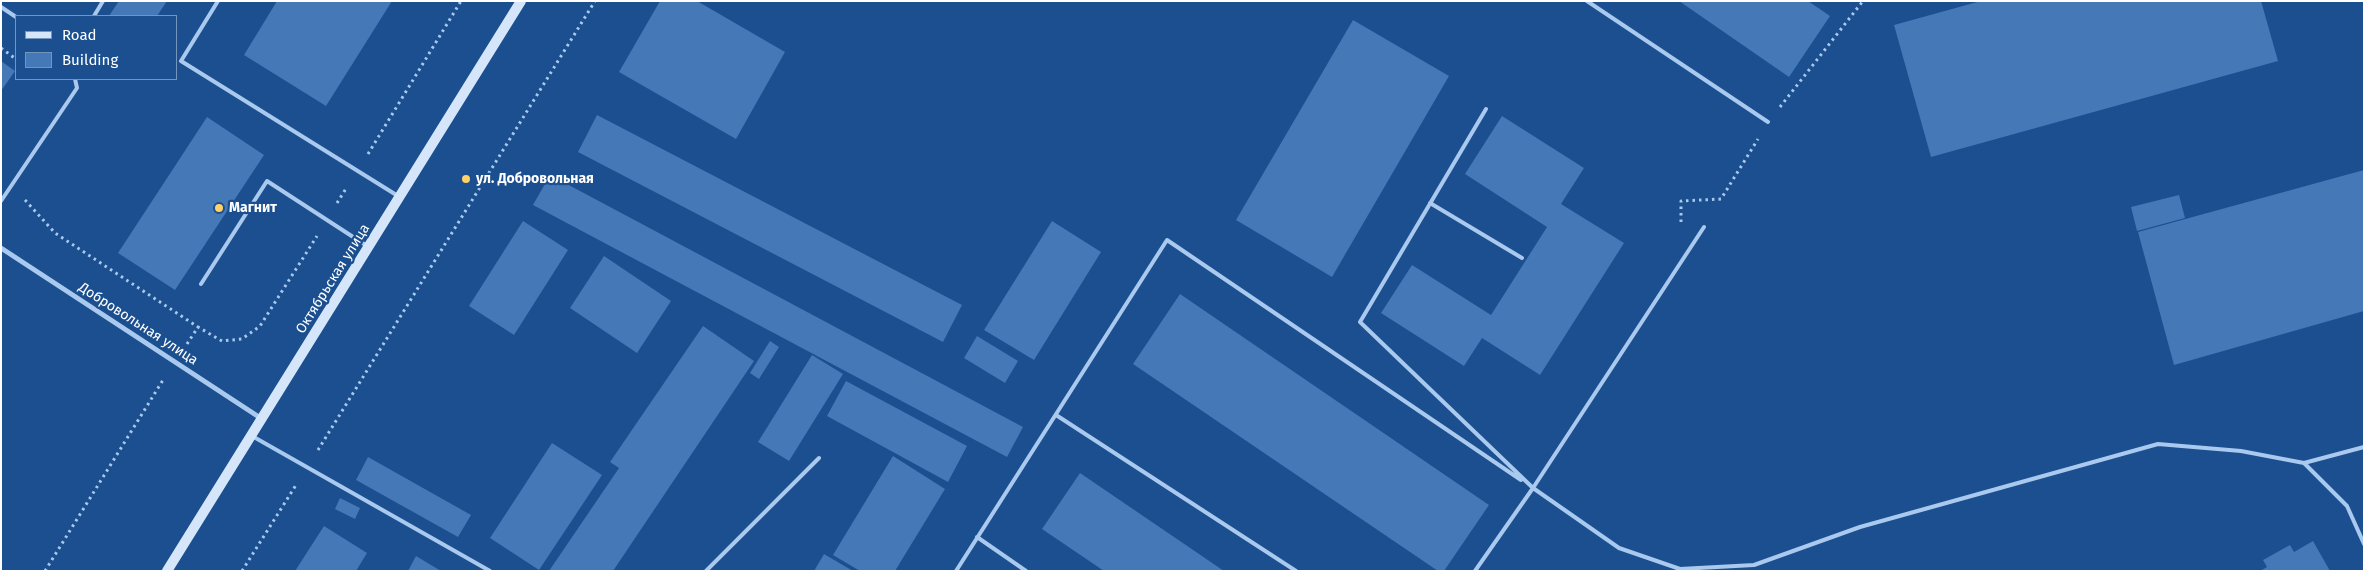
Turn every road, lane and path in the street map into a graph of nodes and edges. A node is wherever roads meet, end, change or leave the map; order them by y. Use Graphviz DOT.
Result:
graph roads {
  1 [pos="103,1"];
  2 [pos="218,1"];
  3 [pos="521,1"];
  4 [pos="595,1"];
  5 [pos="1587,1"];
  6 [pos="1863,1"];
  7 [pos="1,7"];
  8 [pos="95,15"];
  9 [pos="15,16"];
  10 [pos="1,48"];
  11 [pos="15,58"];
  12 [pos="75,80"];
  13 [pos="1486,109"];
  14 [pos="1768,122"];
  15 [pos="12,184"];
  16 [pos="400,197"];
  17 [pos="1,201"];
  18 [pos="1430,203"];
  19 [pos="1704,227"];
  20 [pos="369,247"];
  21 [pos="1,248"];
  22 [pos="1522,258"];
  23 [pos="1680,266"];
  24 [pos="201,284"];
  25 [pos="198,327"];
  26 [pos="222,341"];
  27 [pos="175,362"];
  28 [pos="1056,414"];
  29 [pos="262,420"];
  30 [pos="252,436"];
  31 [pos="2364,446"];
  32 [pos="819,458"];
  33 [pos="2304,463"];
  34 [pos="307,467"];
  35 [pos="1533,488"];
  36 [pos="977,537"];
  37 [pos="2364,544"];
  38 [pos="1754,565"];
  39 [pos="45,571"];
  40 [pos="167,571"];
  41 [pos="242,571"];
  42 [pos="490,571"];
  43 [pos="706,571"];
  44 [pos="956,571"];
  45 [pos="1026,571"];
  46 [pos="1296,571"];
  47 [pos="1475,571"];
  48 [pos="1752,571"];
  1 -- 8 [label="lane"];
  2 -- 16 [label="lane"];
  3 -- 16 [label="main road, Октябрьская улица"];
  4 -- 34 [label="path"];
  5 -- 14 [label="lane"];
  6 -- 14 [label="path"];
  7 -- 9 [label="lane"];
  10 -- 11 [label="path"];
  12 -- 15 [label="lane"];
  13 -- 18 [label="lane"];
  14 -- 23 [label="path"];
  15 -- 17 [label="lane"];
  15 -- 25 [label="path"];
  16 -- 20 [label="main road, Октябрьская улица"];
  18 -- 22 [label="lane"];
  18 -- 35 [label="lane"];
  19 -- 23 [label="lane"];
  20 -- 24 [label="lane"];
  20 -- 29 [label="main road, Октябрьская улица"];
  21 -- 27 [label="street, Добровольная улица"];
  23 -- 35 [label="lane"];
  25 -- 26 [label="path"];
  25 -- 27 [label="path"];
  27 -- 29 [label="street, Добровольная улица"];
  27 -- 39 [label="path"];
  28 -- 35 [label="lane"];
  28 -- 36 [label="lane"];
  28 -- 46 [label="lane"];
  29 -- 30 [label="main road, Октябрьская улица"];
  30 -- 34 [label="lane"];
  30 -- 40 [label="main road, Октябрьская улица"];
  31 -- 33 [label="lane"];
  32 -- 43 [label="lane"];
  33 -- 37 [label="lane"];
  33 -- 38 [label="lane"];
  34 -- 41 [label="path"];
  34 -- 42 [label="lane"];
  35 -- 38 [label="lane"];
  35 -- 47 [label="lane"];
  36 -- 44 [label="lane"];
  36 -- 45 [label="lane"];
  38 -- 48 [label="lane"];
}
